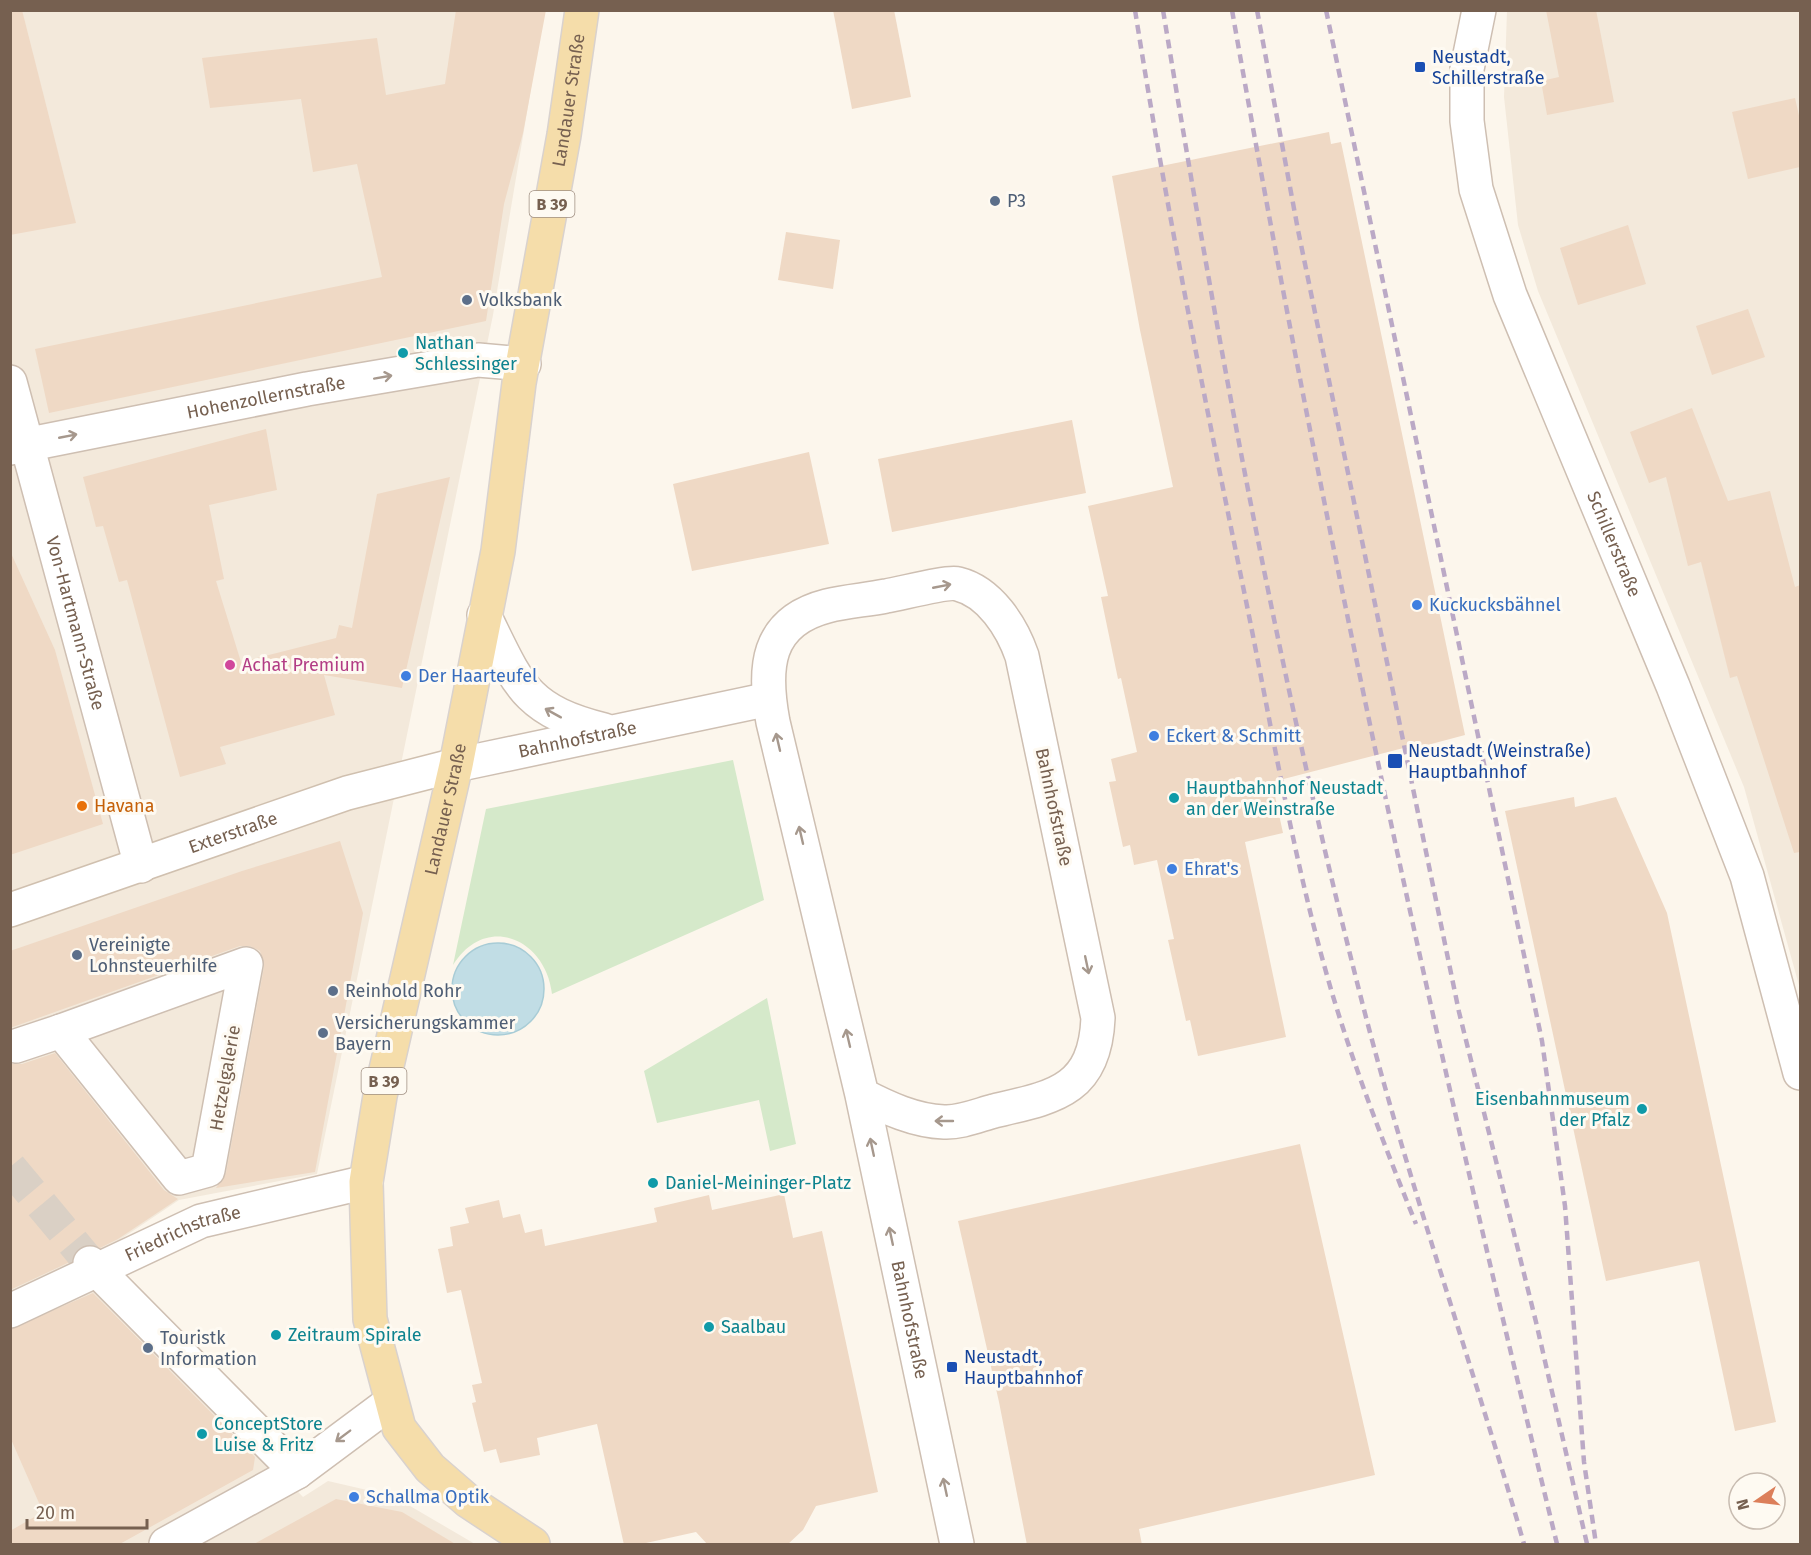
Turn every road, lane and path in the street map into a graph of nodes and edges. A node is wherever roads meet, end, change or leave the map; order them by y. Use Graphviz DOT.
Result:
graph roads {
  1 [pos="582,10"];
  2 [pos="1479,10"];
  3 [pos="524,364"];
  4 [pos="10,382"];
  5 [pos="18,446"];
  6 [pos="484,615"];
  7 [pos="769,699"];
  8 [pos="608,731"];
  9 [pos="456,765"];
  10 [pos="141,866"];
  11 [pos="10,910"];
  12 [pos="61,1031"];
  13 [pos="16,1046"];
  14 [pos="1800,1073"];
  15 [pos="862,1095"];
  16 [pos="366,1182"];
  17 [pos="94,1267"];
  18 [pos="10,1311"];
  19 [pos="391,1402"];
  20 [pos="297,1472"];
  21 [pos="166,1545"];
  22 [pos="533,1545"];
  23 [pos="957,1545"];
  1 -- 3 [label="main road, Landauer Straße / B 39"];
  2 -- 14 [label="street, Schillerstraße"];
  5 -- 3 [label="street, Hohenzollernstraße, one-way"];
  3 -- 6 [label="main road, Landauer Straße / B 39"];
  4 -- 5 [label="street, Von-Hartmann-Straße"];
  5 -- 10 [label="street, Von-Hartmann-Straße"];
  8 -- 6 [label="street, one-way"];
  6 -- 9 [label="main road, Landauer Straße / B 39"];
  7 -- 8 [label="street, Bahnhofstraße"];
  15 -- 7 [label="street, Bahnhofstraße, one-way"];
  7 -- 15 [label="street, Bahnhofstraße, one-way"];
  8 -- 9 [label="street, Bahnhofstraße"];
  9 -- 10 [label="street, Exterstraße"];
  9 -- 16 [label="main road, Landauer Straße / B 39"];
  10 -- 11 [label="street, Exterstraße"];
  12 -- 12 [label="street, Hetzelgalerie"];
  12 -- 13 [label="street, Hetzelgalerie"];
  23 -- 15 [label="street, Bahnhofstraße, one-way"];
  16 -- 17 [label="street, Friedrichstraße"];
  16 -- 19 [label="main road, Landauer Straße / B 39"];
  17 -- 18 [label="street, Friedrichstraße"];
  17 -- 20 [label="street"];
  19 -- 20 [label="street, one-way"];
  19 -- 22 [label="main road, Landauer Straße / B 39"];
  20 -- 21 [label="street"];
}
